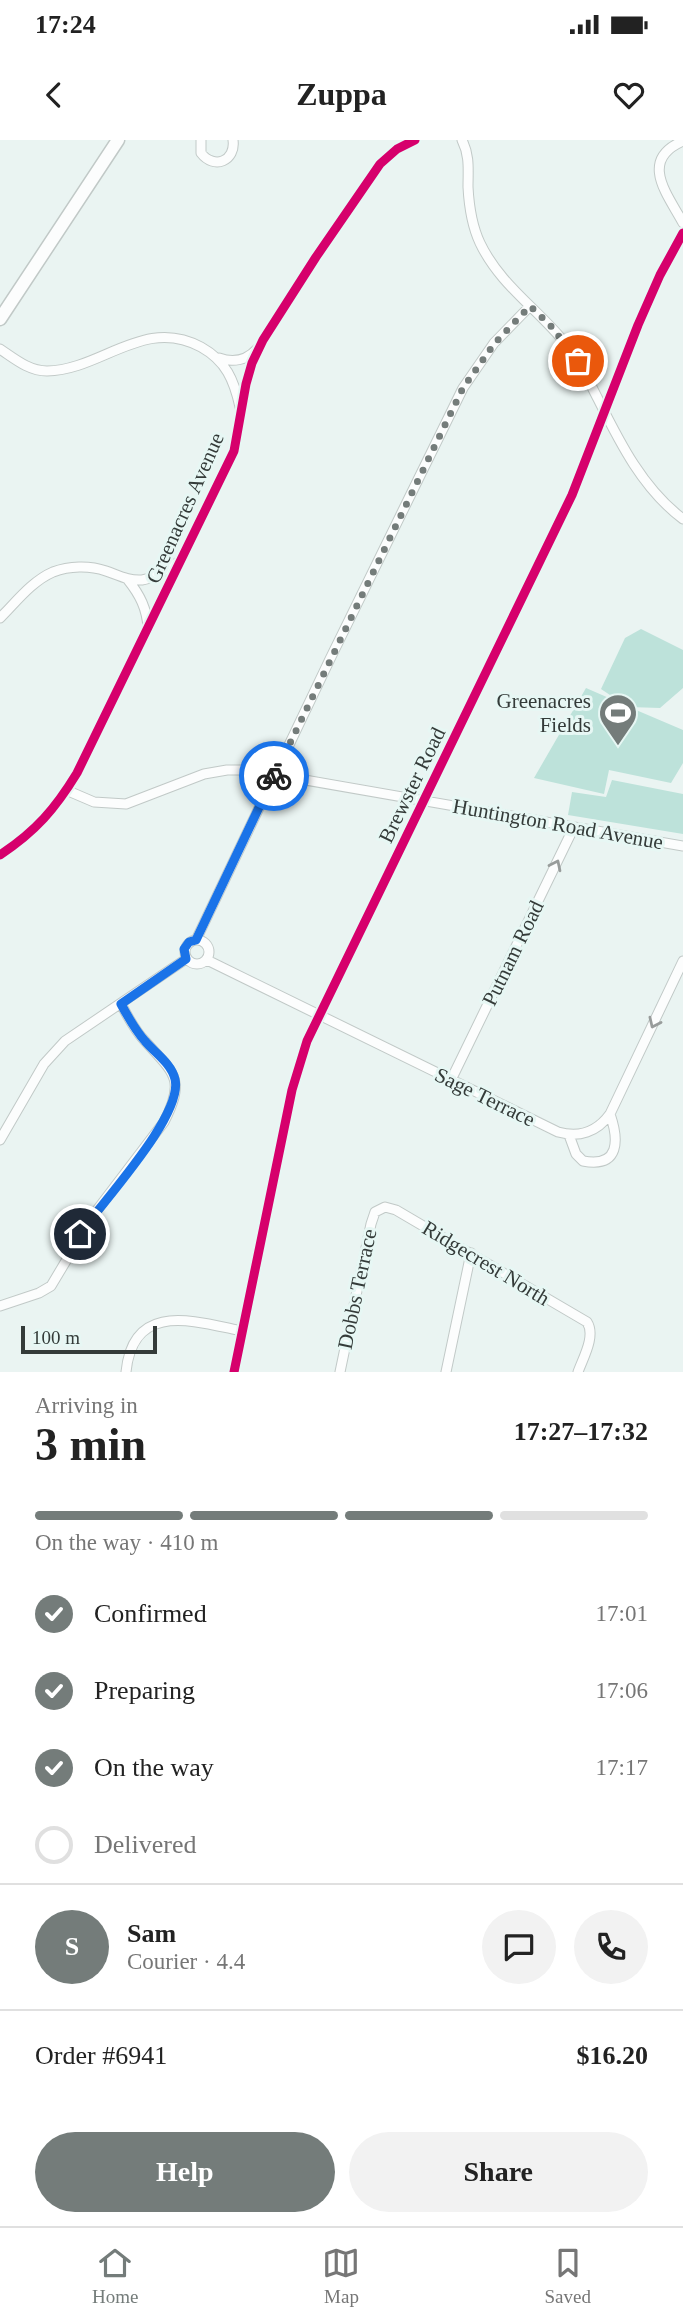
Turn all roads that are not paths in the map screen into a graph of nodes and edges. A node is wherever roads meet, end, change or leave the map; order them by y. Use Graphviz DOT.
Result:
graph roads {
  1 [pos="118,140"];
  2 [pos="201,140"];
  3 [pos="233,140"];
  4 [pos="415,140"];
  5 [pos="462,140"];
  6 [pos="683,141"];
  7 [pos="405,143"];
  8 [pos="683,223"];
  9 [pos="683,233"];
  10 [pos="530,306"];
  11 [pos="0,319"];
  12 [pos="260,347"];
  13 [pos="0,349"];
  14 [pos="217,358"];
  15 [pos="605,414"];
  16 [pos="241,417"];
  17 [pos="683,519"];
  18 [pos="181,561"];
  19 [pos="128,580"];
  20 [pos="0,618"];
  21 [pos="148,630"];
  22 [pos="275,774"];
  23 [pos="66,790"];
  24 [pos="424,800"];
  25 [pos="574,827"];
  26 [pos="683,846"];
  27 [pos="0,855"];
  28 [pos="196,940"];
  29 [pos="186,959"];
  30 [pos="207,960"];
  31 [pos="683,961"];
  32 [pos="121,1004"];
  33 [pos="319,1016"];
  34 [pos="451,1080"];
  35 [pos="610,1114"];
  36 [pos="569,1135"];
  37 [pos="0,1140"];
  38 [pos="380,1208"];
  39 [pos="471,1253"];
  40 [pos="0,1306"];
  41 [pos="242,1331"];
  42 [pos="126,1372"];
  43 [pos="234,1372"];
  44 [pos="340,1372"];
  45 [pos="446,1372"];
  46 [pos="578,1372"];
  1 -- 11 [label="street"];
  2 -- 3 [label="street"];
  4 -- 7 [label="street, Greenacres Avenue"];
  5 -- 10 [label="street"];
  6 -- 8 [label="street"];
  7 -- 12 [label="street, Greenacres Avenue"];
  9 -- 15 [label="street, Brewster Road"];
  10 -- 15 [label="street"];
  10 -- 22 [label="street"];
  12 -- 14 [label="street"];
  12 -- 16 [label="street, Greenacres Avenue"];
  13 -- 14 [label="street"];
  14 -- 16 [label="street"];
  15 -- 17 [label="street"];
  15 -- 24 [label="street, Brewster Road"];
  16 -- 18 [label="street, Greenacres Avenue"];
  18 -- 19 [label="street"];
  18 -- 21 [label="street, Greenacres Avenue"];
  19 -- 20 [label="street"];
  19 -- 21 [label="street"];
  21 -- 23 [label="street, Greenacres Avenue"];
  22 -- 23 [label="street, Huntington Road Avenue"];
  22 -- 24 [label="street, Huntington Road Avenue"];
  22 -- 28 [label="street"];
  23 -- 27 [label="street, Greenacres Avenue"];
  24 -- 25 [label="street, Huntington Road Avenue"];
  24 -- 33 [label="street, Brewster Road"];
  25 -- 26 [label="street, Huntington Road Avenue"];
  34 -- 25 [label="street, Putnam Road, one-way"];
  28 -- 29 [label="street"];
  28 -- 30 [label="street"];
  29 -- 30 [label="street"];
  29 -- 32 [label="street"];
  30 -- 33 [label="street, Sage Terrace"];
  31 -- 35 [label="street, one-way"];
  32 -- 37 [label="street"];
  32 -- 40 [label="street"];
  33 -- 34 [label="street, Sage Terrace"];
  33 -- 41 [label="street, Brewster Road"];
  34 -- 36 [label="street, Sage Terrace"];
  35 -- 36 [label="street"];
  35 -- 36 [label="street"];
  38 -- 39 [label="street, Ridgecrest North"];
  38 -- 44 [label="street, Dobbs Terrace"];
  39 -- 45 [label="street"];
  39 -- 46 [label="street, Ridgecrest North"];
  41 -- 42 [label="street"];
  41 -- 43 [label="street, Brewster Road"];
}
